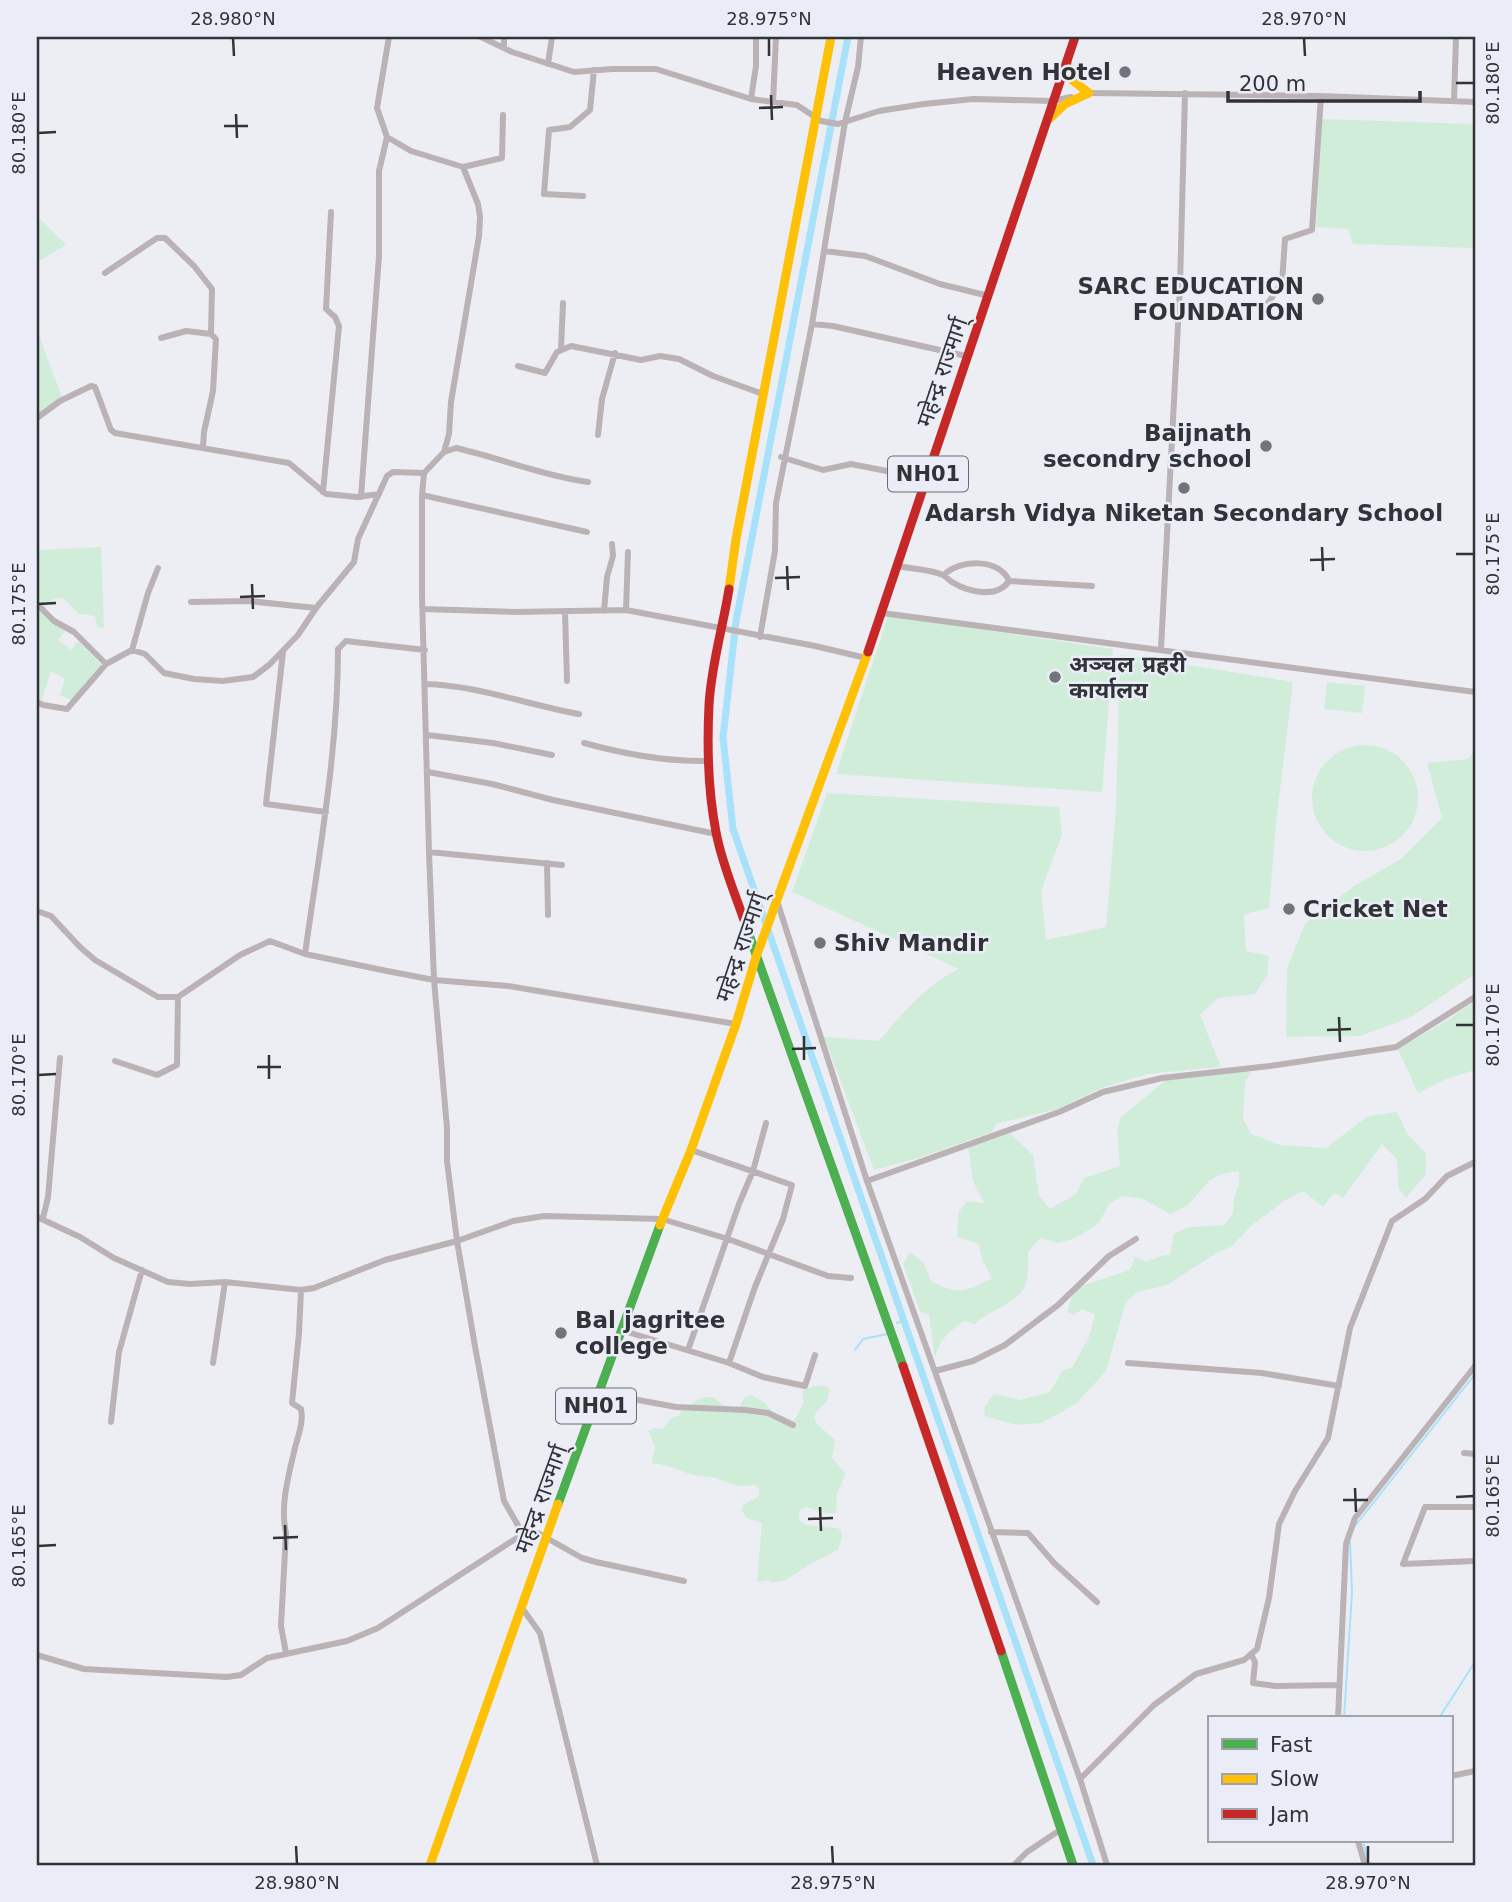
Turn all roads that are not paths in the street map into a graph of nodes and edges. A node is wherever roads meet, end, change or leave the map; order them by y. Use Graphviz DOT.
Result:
graph roads {
  1 [pos="389,37"];
  2 [pos="481,37"];
  3 [pos="504,37"];
  4 [pos="552,37"];
  5 [pos="757,37"];
  6 [pos="776,37"];
  7 [pos="831,37"];
  8 [pos="861,37"];
  9 [pos="1074,37"];
  10 [pos="1456,37"];
  11 [pos="504,48"];
  12 [pos="1066,59"];
  13 [pos="548,64"];
  14 [pos="594,70"];
  15 [pos="1089,93"];
  16 [pos="1185,93"];
  17 [pos="1321,96"];
  18 [pos="751,99"];
  19 [pos="1052,101"];
  20 [pos="1454,101"];
  21 [pos="774,102"];
  22 [pos="1475,102"];
  23 [pos="503,115"];
  24 [pos="816,116"];
  25 [pos="842,123"];
  26 [pos="1044,123"];
  27 [pos="387,137"];
  28 [pos="463,167"];
  29 [pos="583,196"];
  30 [pos="331,212"];
  31 [pos="824,251"];
  32 [pos="105,273"];
  33 [pos="989,296"];
  34 [pos="563,303"];
  35 [pos="1265,307"];
  36 [pos="812,324"];
  37 [pos="211,334"];
  38 [pos="161,338"];
  39 [pos="561,349"];
  40 [pos="615,353"];
  41 [pos="965,356"];
  42 [pos="518,366"];
  43 [pos="763,394"];
  44 [pos="37,418"];
  45 [pos="598,435"];
  46 [pos="203,448"];
  47 [pos="444,452"];
  48 [pos="783,458"];
  49 [pos="424,473"];
  50 [pos="927,480"];
  51 [pos="588,482"];
  52 [pos="323,492"];
  53 [pos="379,494"];
  54 [pos="422,495"];
  55 [pos="361,497"];
  56 [pos="587,532"];
  57 [pos="612,544"];
  58 [pos="628,552"];
  59 [pos="898,566"];
  60 [pos="158,568"];
  61 [pos="944,575"];
  62 [pos="1009,581"];
  63 [pos="1092,586"];
  64 [pos="191,602"];
  65 [pos="37,604"];
  66 [pos="316,608"];
  67 [pos="423,609"];
  68 [pos="626,610"];
  69 [pos="565,611"];
  70 [pos="604,611"];
  71 [pos="882,613"];
  72 [pos="726,629"];
  73 [pos="760,637"];
  74 [pos="1161,649"];
  75 [pos="132,650"];
  76 [pos="284,650"];
  77 [pos="425,650"];
  78 [pos="866,658"];
  79 [pos="106,664"];
  80 [pos="566,681"];
  81 [pos="425,684"];
  82 [pos="1475,692"];
  83 [pos="37,702"];
  84 [pos="579,714"];
  85 [pos="427,734"];
  86 [pos="584,743"];
  87 [pos="552,755"];
  88 [pos="710,761"];
  89 [pos="428,772"];
  90 [pos="326,812"];
  91 [pos="716,834"];
  92 [pos="429,852"];
  93 [pos="547,863"];
  94 [pos="562,865"];
  95 [pos="775,905"];
  96 [pos="37,911"];
  97 [pos="548,915"];
  98 [pos="305,954"];
  99 [pos="756,957"];
  100 [pos="434,980"];
  101 [pos="177,997"];
  102 [pos="1475,997"];
  103 [pos="736,1024"];
  104 [pos="60,1058"];
  105 [pos="115,1061"];
  106 [pos="766,1123"];
  107 [pos="691,1150"];
  108 [pos="1475,1162"];
  109 [pos="754,1171"];
  110 [pos="867,1181"];
  111 [pos="40,1217"];
  112 [pos="662,1219"];
  113 [pos="727,1238"];
  114 [pos="1136,1239"];
  115 [pos="457,1241"];
  116 [pos="768,1253"];
  117 [pos="142,1270"];
  118 [pos="851,1279"];
  119 [pos="225,1282"];
  120 [pos="301,1290"];
  121 [pos="624,1331"];
  122 [pos="688,1350"];
  123 [pos="815,1355"];
  124 [pos="213,1363"];
  125 [pos="729,1363"];
  126 [pos="1128,1363"];
  127 [pos="1475,1366"];
  128 [pos="935,1371"];
  129 [pos="1339,1386"];
  130 [pos="600,1393"];
  131 [pos="111,1422"];
  132 [pos="793,1425"];
  133 [pos="1464,1453"];
  134 [pos="1475,1454"];
  135 [pos="1475,1507"];
  136 [pos="991,1532"];
  137 [pos="523,1534"];
  138 [pos="546,1538"];
  139 [pos="1475,1561"];
  140 [pos="684,1581"];
  141 [pos="1097,1602"];
  142 [pos="522,1608"];
  143 [pos="286,1653"];
  144 [pos="1251,1654"];
  145 [pos="37,1655"];
  146 [pos="1339,1685"];
  147 [pos="1338,1716"];
  148 [pos="1475,1771"];
  149 [pos="1452,1776"];
  150 [pos="1080,1779"];
  151 [pos="1060,1830"];
  152 [pos="1358,1842"];
  153 [pos="430,1865"];
  154 [pos="597,1865"];
  155 [pos="1014,1865"];
  156 [pos="1073,1865"];
  157 [pos="1107,1865"];
  158 [pos="1365,1865"];
  1 -- 27 [label="street"];
  2 -- 11 [label="street"];
  3 -- 11 [label="street"];
  4 -- 13 [label="street"];
  5 -- 18 [label="street"];
  6 -- 21 [label="street"];
  7 -- 24 [label="main road"];
  8 -- 25 [label="street"];
  9 -- 12 [label="main road, महेन्द्र राज्मार्ग् / NH01"];
  10 -- 20 [label="street"];
  11 -- 13 [label="street"];
  12 -- 15 [label="main road"];
  12 -- 19 [label="main road, महेन्द्र राज्मार्ग् / NH01"];
  13 -- 14 [label="street"];
  14 -- 18 [label="street"];
  14 -- 29 [label="street"];
  15 -- 16 [label="street"];
  15 -- 19 [label="street"];
  15 -- 26 [label="main road"];
  16 -- 17 [label="street"];
  16 -- 74 [label="street"];
  17 -- 20 [label="street"];
  17 -- 35 [label="street"];
  18 -- 21 [label="street"];
  19 -- 25 [label="street"];
  19 -- 26 [label="main road, महेन्द्र राज्मार्ग् / NH01"];
  20 -- 22 [label="street"];
  21 -- 24 [label="street"];
  23 -- 28 [label="street"];
  24 -- 25 [label="street"];
  24 -- 43 [label="main road"];
  25 -- 31 [label="street"];
  26 -- 33 [label="main road, महेन्द्र राज्मार्ग् / NH01"];
  27 -- 28 [label="street"];
  27 -- 55 [label="street"];
  28 -- 47 [label="street"];
  30 -- 52 [label="street"];
  31 -- 33 [label="street"];
  31 -- 36 [label="street"];
  32 -- 37 [label="street"];
  33 -- 41 [label="main road, महेन्द्र राज्मार्ग् / NH01"];
  34 -- 39 [label="street"];
  36 -- 41 [label="street"];
  36 -- 48 [label="street"];
  37 -- 38 [label="street"];
  37 -- 46 [label="street"];
  39 -- 40 [label="street"];
  39 -- 42 [label="street"];
  40 -- 43 [label="street"];
  40 -- 45 [label="street"];
  41 -- 50 [label="main road, महेन्द्र राज्मार्ग् / NH01"];
  43 -- 72 [label="main road"];
  44 -- 46 [label="street"];
  46 -- 52 [label="street"];
  47 -- 49 [label="street"];
  47 -- 51 [label="street"];
  48 -- 50 [label="street"];
  48 -- 73 [label="street"];
  49 -- 53 [label="street"];
  49 -- 54 [label="street"];
  50 -- 59 [label="main road, महेन्द्र राज्मार्ग् / NH01"];
  52 -- 55 [label="street"];
  53 -- 55 [label="street"];
  53 -- 66 [label="street"];
  54 -- 56 [label="street"];
  54 -- 67 [label="street"];
  57 -- 70 [label="street"];
  58 -- 68 [label="street"];
  59 -- 61 [label="street"];
  59 -- 71 [label="main road, महेन्द्र राज्मार्ग् / NH01"];
  60 -- 75 [label="street"];
  61 -- 62 [label="street"];
  61 -- 62 [label="street"];
  62 -- 63 [label="street"];
  64 -- 66 [label="street"];
  65 -- 79 [label="street"];
  66 -- 76 [label="street"];
  67 -- 69 [label="street"];
  67 -- 77 [label="street"];
  68 -- 70 [label="street"];
  68 -- 72 [label="street"];
  69 -- 70 [label="street"];
  69 -- 80 [label="street"];
  71 -- 74 [label="street"];
  71 -- 78 [label="main road, महेन्द्र राज्मार्ग् / NH01"];
  72 -- 73 [label="street"];
  72 -- 88 [label="main road"];
  73 -- 78 [label="street"];
  74 -- 82 [label="street"];
  75 -- 76 [label="street"];
  75 -- 79 [label="street"];
  76 -- 90 [label="street"];
  77 -- 81 [label="street"];
  77 -- 90 [label="street"];
  78 -- 95 [label="main road, महेन्द्र राज्मार्ग् / NH01"];
  79 -- 83 [label="street"];
  81 -- 84 [label="street"];
  81 -- 85 [label="street"];
  85 -- 87 [label="street"];
  85 -- 89 [label="street"];
  86 -- 88 [label="street"];
  88 -- 91 [label="main road"];
  89 -- 91 [label="street"];
  89 -- 92 [label="street"];
  90 -- 98 [label="street"];
  91 -- 99 [label="main road"];
  92 -- 93 [label="street"];
  92 -- 100 [label="street"];
  93 -- 94 [label="street"];
  93 -- 97 [label="street"];
  95 -- 99 [label="main road, महेन्द्र राज्मार्ग् / NH01"];
  95 -- 110 [label="street"];
  96 -- 101 [label="street"];
  98 -- 100 [label="street"];
  98 -- 101 [label="street"];
  99 -- 103 [label="main road, महेन्द्र राज्मार्ग् / NH01"];
  99 -- 151 [label="main road"];
  100 -- 103 [label="street"];
  100 -- 115 [label="street"];
  101 -- 105 [label="street"];
  102 -- 110 [label="street"];
  103 -- 107 [label="main road, महेन्द्र राज्मार्ग् / NH01"];
  104 -- 111 [label="street"];
  106 -- 109 [label="street"];
  107 -- 109 [label="street"];
  107 -- 112 [label="main road, महेन्द्र राज्मार्ग् / NH01"];
  108 -- 129 [label="street"];
  109 -- 113 [label="street"];
  109 -- 116 [label="street"];
  110 -- 128 [label="street"];
  111 -- 117 [label="street"];
  112 -- 113 [label="street"];
  112 -- 115 [label="street"];
  112 -- 121 [label="main road, महेन्द्र राज्मार्ग् / NH01"];
  113 -- 116 [label="street"];
  113 -- 122 [label="street"];
  114 -- 128 [label="street"];
  115 -- 120 [label="street"];
  115 -- 137 [label="street"];
  116 -- 118 [label="street"];
  116 -- 125 [label="street"];
  117 -- 119 [label="street"];
  117 -- 131 [label="street"];
  119 -- 120 [label="street"];
  119 -- 124 [label="street"];
  120 -- 143 [label="street"];
  121 -- 122 [label="street"];
  121 -- 130 [label="main road, महेन्द्र राज्मार्ग् / NH01"];
  122 -- 125 [label="street"];
  123 -- 125 [label="street"];
  126 -- 129 [label="street"];
  127 -- 146 [label="street"];
  128 -- 136 [label="street"];
  129 -- 144 [label="street"];
  130 -- 132 [label="street"];
  130 -- 138 [label="main road, महेन्द्र राज्मार्ग् / NH01"];
  133 -- 134 [label="street"];
  135 -- 139 [label="street"];
  136 -- 141 [label="street"];
  136 -- 150 [label="street"];
  137 -- 138 [label="street"];
  137 -- 143 [label="street"];
  138 -- 140 [label="street"];
  138 -- 142 [label="main road, महेन्द्र राज्मार्ग् / NH01"];
  142 -- 153 [label="main road, महेन्द्र राज्मार्ग् / NH01"];
  142 -- 154 [label="street"];
  143 -- 145 [label="street"];
  144 -- 146 [label="street"];
  144 -- 150 [label="street"];
  146 -- 147 [label="street"];
  148 -- 149 [label="street"];
  150 -- 157 [label="street"];
  151 -- 155 [label="street"];
  151 -- 156 [label="main road"];
  152 -- 158 [label="street"];
}
